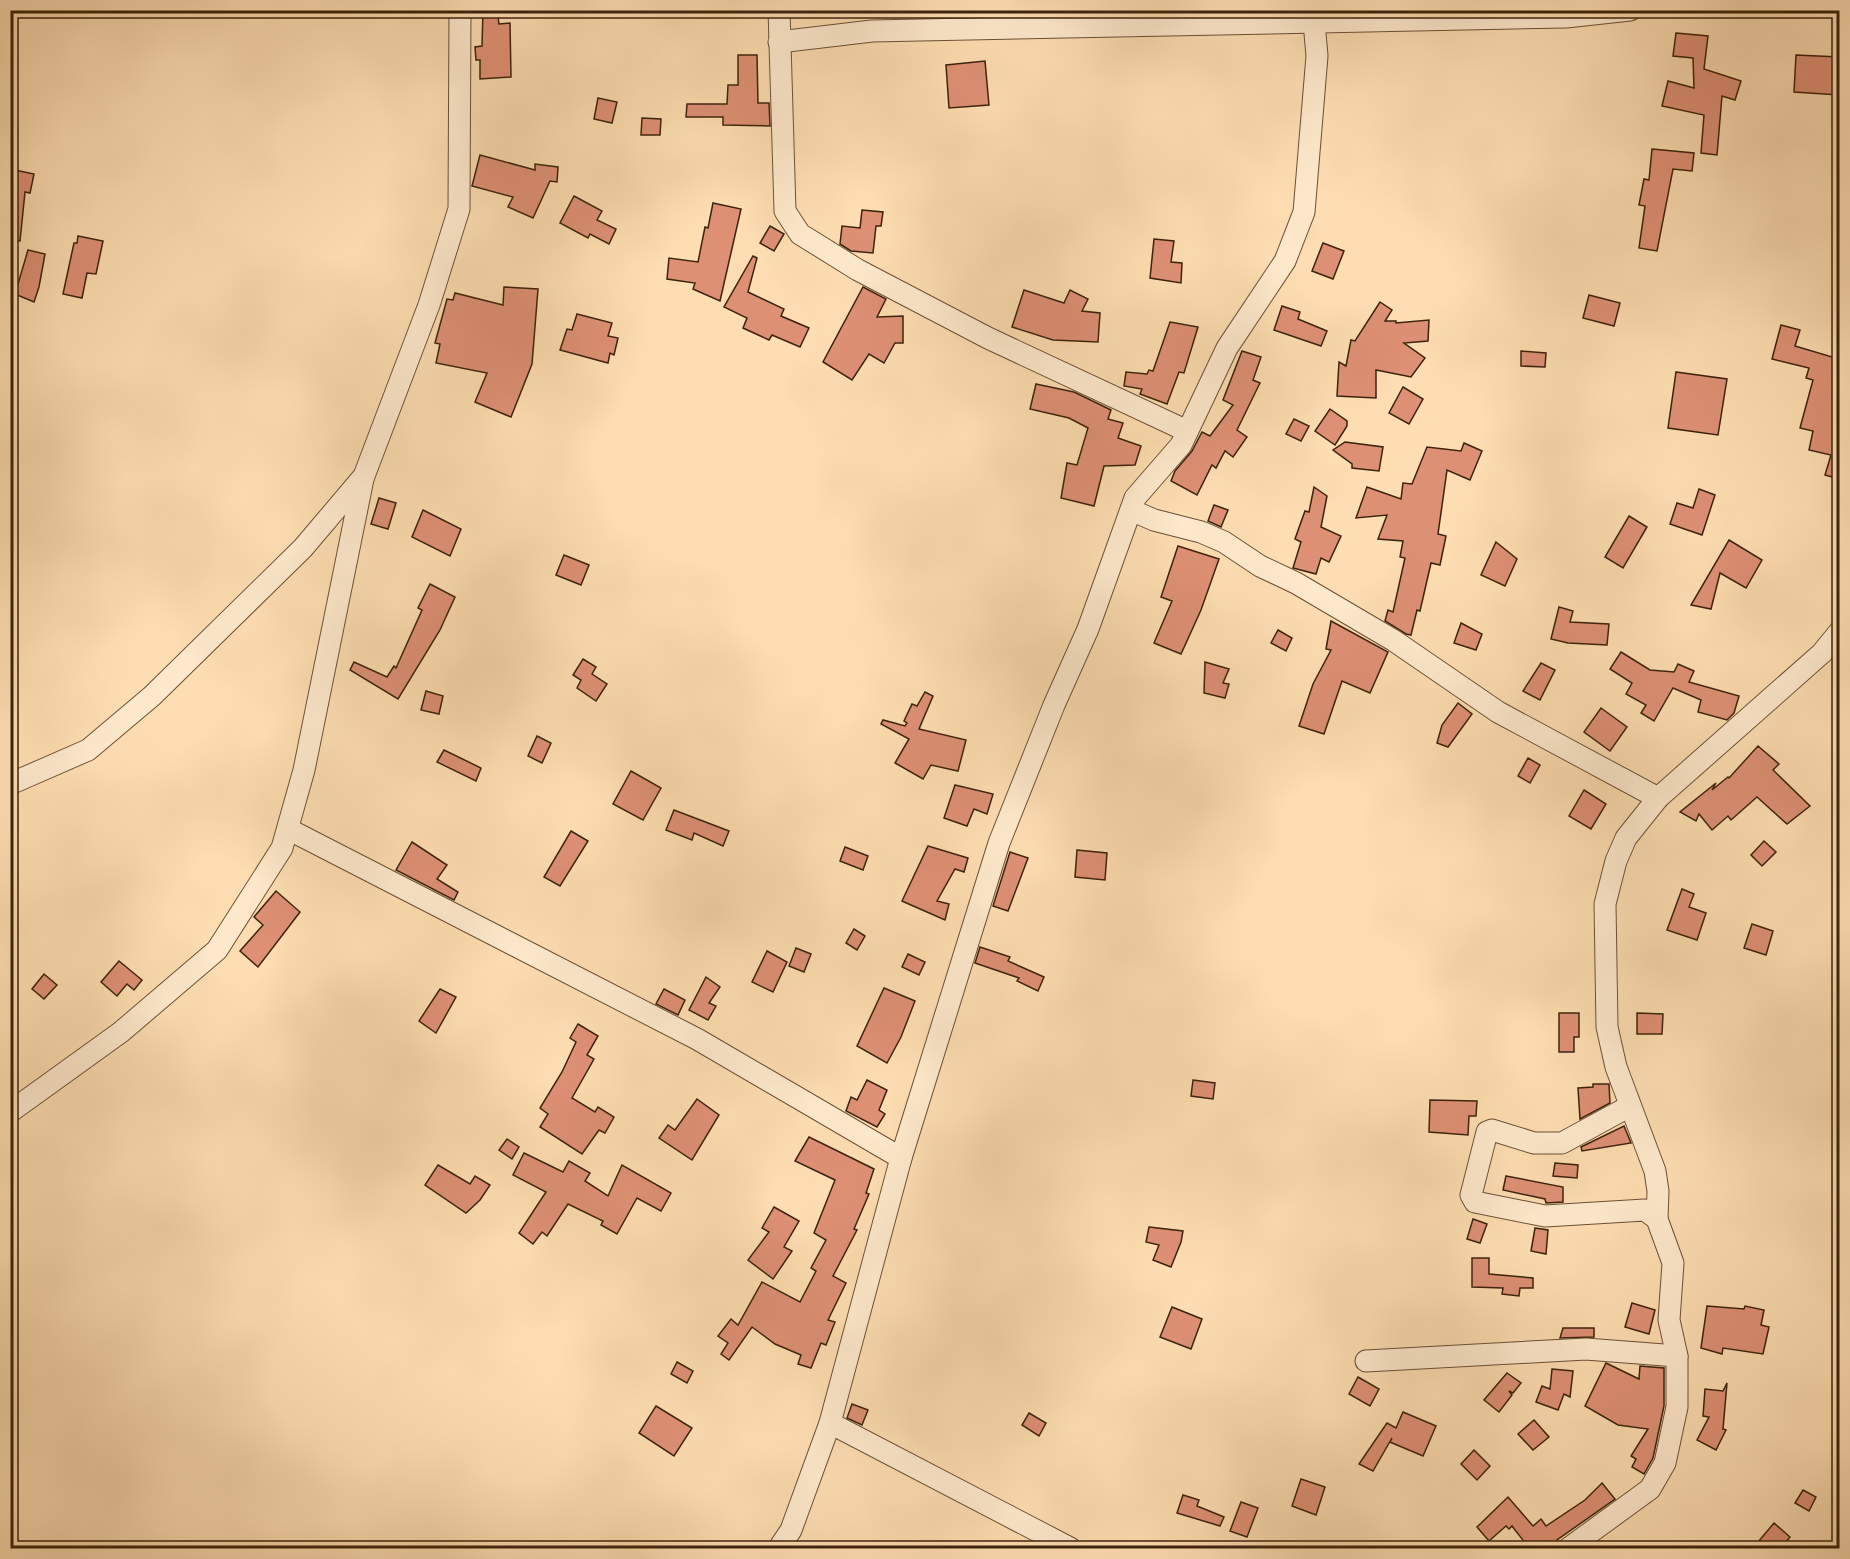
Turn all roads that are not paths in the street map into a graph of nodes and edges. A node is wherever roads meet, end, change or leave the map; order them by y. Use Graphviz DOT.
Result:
graph roads {
  1 [pos="460,10"];
  2 [pos="778,10"];
  3 [pos="1630,10"];
  4 [pos="1314,16"];
  5 [pos="778,42"];
  6 [pos="1186,430"];
  7 [pos="364,476"];
  8 [pos="1131,510"];
  9 [pos="1839,631"];
  10 [pos="10,784"];
  11 [pos="1658,798"];
  12 [pos="288,829"];
  13 [pos="1630,1106"];
  14 [pos="10,1112"];
  15 [pos="901,1158"];
  16 [pos="1657,1219"];
  17 [pos="1677,1356"];
  18 [pos="1366,1361"];
  19 [pos="830,1423"];
  20 [pos="778,1548"];
  21 [pos="1070,1548"];
  22 [pos="1569,1548"];
  1 -- 7 [label="street"];
  2 -- 5 [label="street"];
  3 -- 4 [label="street"];
  4 -- 5 [label="street"];
  4 -- 6 [label="street"];
  5 -- 6 [label="street"];
  6 -- 8 [label="street"];
  7 -- 10 [label="street"];
  7 -- 12 [label="street"];
  8 -- 11 [label="street"];
  8 -- 15 [label="street"];
  9 -- 11 [label="street"];
  11 -- 13 [label="street"];
  12 -- 14 [label="street"];
  12 -- 15 [label="street"];
  13 -- 16 [label="street"];
  13 -- 16 [label="street"];
  15 -- 19 [label="street"];
  16 -- 17 [label="street"];
  17 -- 18 [label="street"];
  17 -- 22 [label="street"];
  19 -- 20 [label="street"];
  19 -- 21 [label="street"];
}
